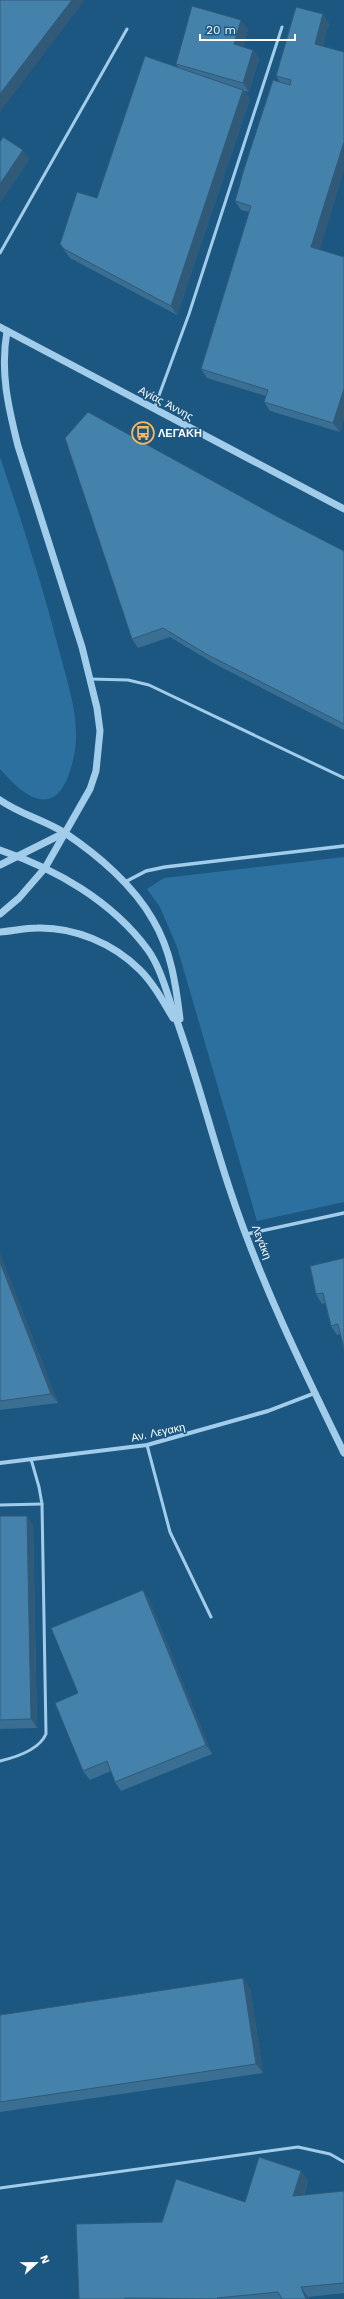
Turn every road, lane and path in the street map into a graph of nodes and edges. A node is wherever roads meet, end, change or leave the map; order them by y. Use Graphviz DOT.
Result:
graph roads {
  1 [pos="282,27"];
  2 [pos="127,29"];
  3 [pos="0,253"];
  4 [pos="0,327"];
  5 [pos="7,331"];
  6 [pos="154,409"];
  7 [pos="344,509"];
  8 [pos="90,679"];
  9 [pos="344,778"];
  10 [pos="0,800"];
  11 [pos="64,833"];
  12 [pos="344,846"];
  13 [pos="0,850"];
  14 [pos="17,856"];
  15 [pos="0,866"];
  16 [pos="45,868"];
  17 [pos="124,883"];
  18 [pos="0,914"];
  19 [pos="0,932"];
  20 [pos="181,1032"];
  21 [pos="344,1213"];
  22 [pos="247,1234"];
  23 [pos="315,1393"];
  24 [pos="147,1446"];
  25 [pos="344,1453"];
  26 [pos="31,1459"];
  27 [pos="0,1463"];
  28 [pos="42,1504"];
  29 [pos="0,1505"];
  30 [pos="211,1616"];
  31 [pos="0,1761"];
  32 [pos="344,2162"];
  33 [pos="0,2188"];
  1 -- 6 [label="lane"];
  2 -- 3 [label="lane"];
  4 -- 5 [label="street, Αγίας Άννης"];
  5 -- 6 [label="street, Αγίας Άννης"];
  5 -- 8 [label="street"];
  6 -- 7 [label="street, Αγίας Άννης"];
  8 -- 9 [label="lane"];
  8 -- 11 [label="street"];
  10 -- 11 [label="street"];
  11 -- 14 [label="street"];
  11 -- 16 [label="street"];
  11 -- 17 [label="street"];
  12 -- 17 [label="street"];
  13 -- 14 [label="street"];
  14 -- 15 [label="street"];
  14 -- 16 [label="street"];
  16 -- 18 [label="street"];
  16 -- 20 [label="street"];
  17 -- 20 [label="street"];
  19 -- 20 [label="street"];
  20 -- 22 [label="street, Λεγάκη"];
  21 -- 22 [label="street"];
  22 -- 23 [label="street, Λεγάκη"];
  23 -- 24 [label="street, Αν. Λεγακη"];
  23 -- 25 [label="street, Λεγάκη"];
  24 -- 26 [label="street, Αν. Λεγακη"];
  24 -- 30 [label="lane"];
  26 -- 27 [label="street, Αν. Λεγακη"];
  26 -- 28 [label="lane"];
  28 -- 29 [label="lane"];
  28 -- 31 [label="lane"];
  32 -- 33 [label="lane"];
}
